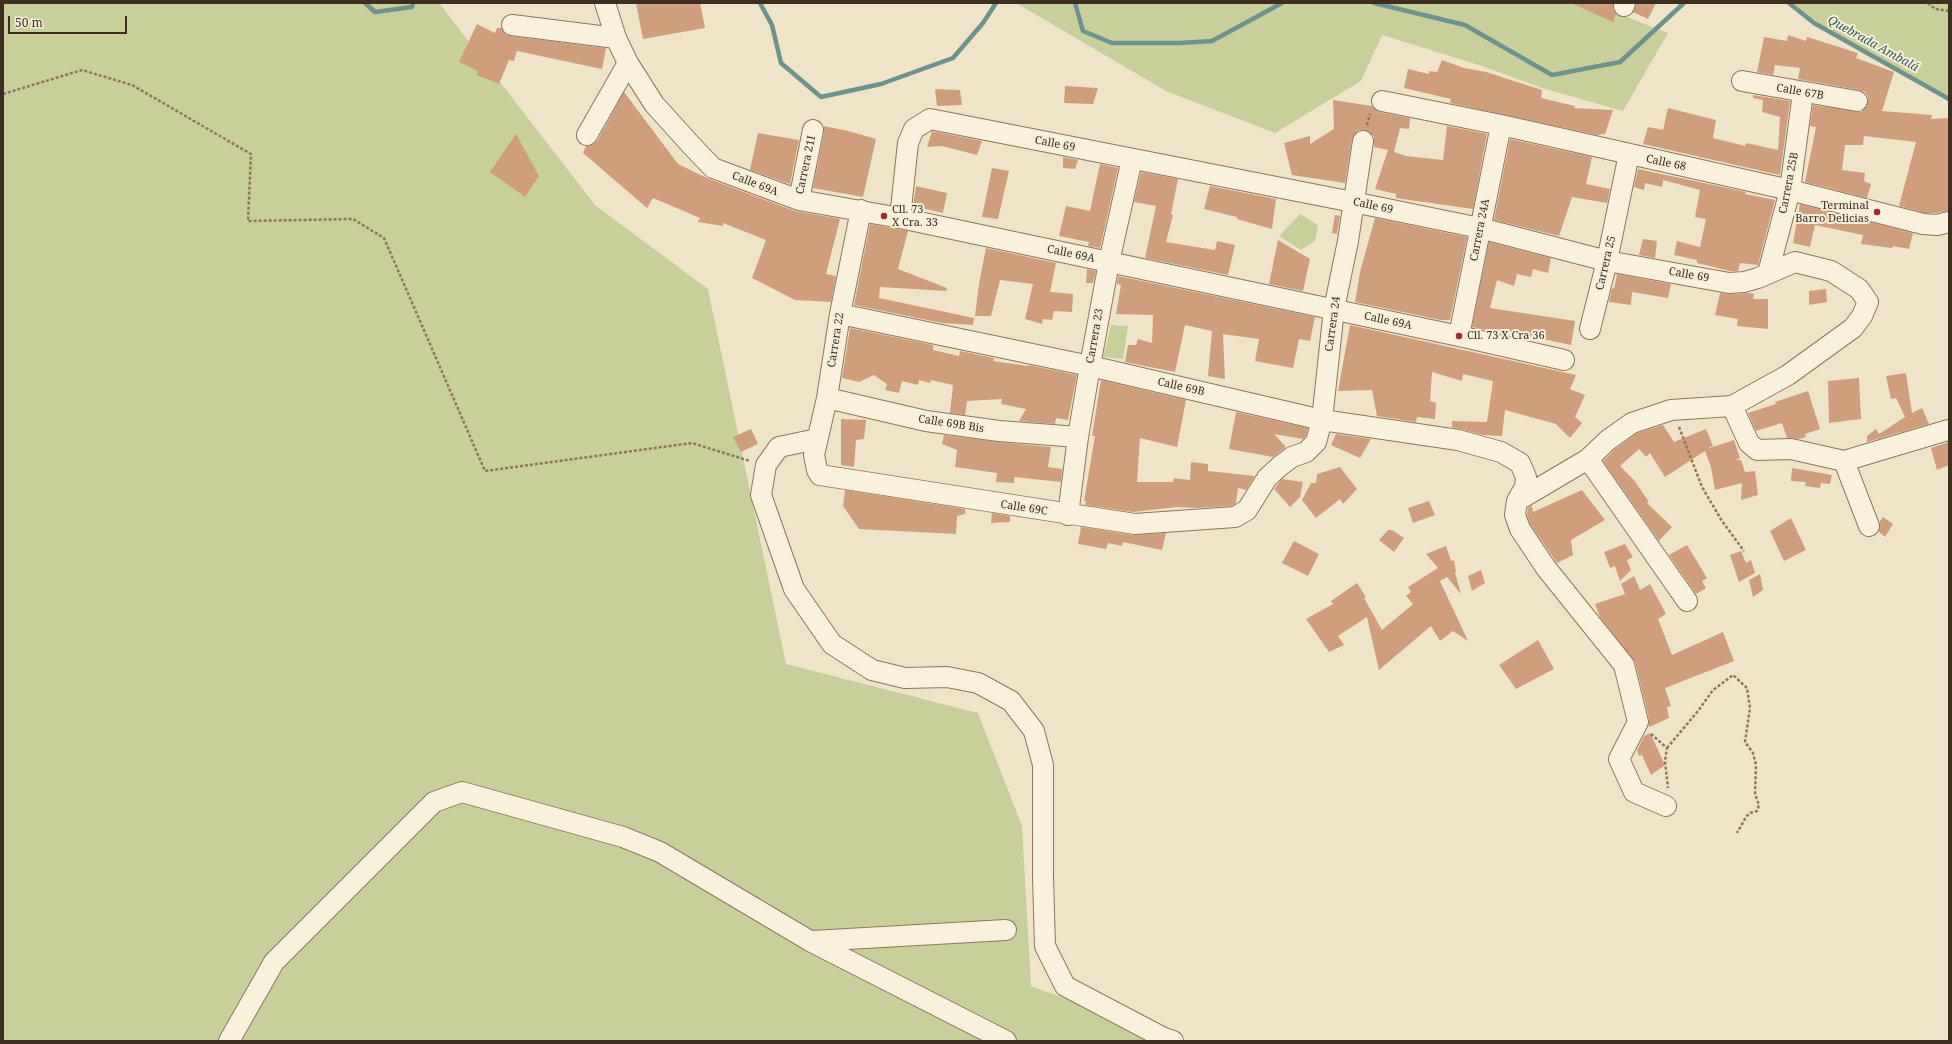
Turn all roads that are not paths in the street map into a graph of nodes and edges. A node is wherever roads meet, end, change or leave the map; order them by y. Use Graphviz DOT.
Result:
graph roads {
  1 [pos="606,4"];
  2 [pos="512,25"];
  3 [pos="616,38"];
  4 [pos="628,63"];
  5 [pos="1742,81"];
  6 [pos="1803,92"];
  7 [pos="1382,101"];
  8 [pos="1858,101"];
  9 [pos="1501,125"];
  10 [pos="813,130"];
  11 [pos="587,135"];
  12 [pos="1363,141"];
  13 [pos="1629,154"];
  14 [pos="1132,159"];
  15 [pos="1790,190"];
  16 [pos="798,200"];
  17 [pos="1353,202"];
  18 [pos="861,210"];
  19 [pos="900,218"];
  20 [pos="1949,222"];
  21 [pos="1480,228"];
  22 [pos="1607,261"];
  23 [pos="1108,262"];
  24 [pos="1768,273"];
  25 [pos="1334,309"];
  26 [pos="840,314"];
  27 [pos="1590,330"];
  28 [pos="1459,336"];
  29 [pos="1564,360"];
  30 [pos="1090,366"];
  31 [pos="827,398"];
  32 [pos="1732,406"];
  33 [pos="1322,420"];
  34 [pos="1948,430"];
  35 [pos="1078,437"];
  36 [pos="817,439"];
  37 [pos="1588,460"];
  38 [pos="1844,461"];
  39 [pos="817,470"];
  40 [pos="1517,501"];
  41 [pos="1068,514"];
  42 [pos="1236,517"];
  43 [pos="1869,526"];
  44 [pos="1687,601"];
  45 [pos="1666,806"];
  46 [pos="1006,930"];
  47 [pos="810,941"];
  48 [pos="229,1041"];
  49 [pos="1006,1041"];
  50 [pos="1173,1041"];
  1 -- 3 [label="street, Calle 69A"];
  2 -- 3 [label="street"];
  3 -- 4 [label="street, Calle 69A"];
  4 -- 11 [label="street"];
  4 -- 16 [label="street, Calle 69A"];
  5 -- 6 [label="street, Calle 67B"];
  6 -- 8 [label="street, Calle 67B"];
  6 -- 15 [label="street, Carrera 25B"];
  7 -- 9 [label="street, Calle 68"];
  9 -- 13 [label="street, Calle 68"];
  9 -- 21 [label="street, Carrera 24A"];
  10 -- 16 [label="street, Carrera 21I"];
  12 -- 17 [label="street, Carrera 24"];
  13 -- 15 [label="street, Calle 68"];
  13 -- 22 [label="street, Carrera 25"];
  14 -- 17 [label="street, Calle 69"];
  14 -- 19 [label="street, Calle 69"];
  14 -- 23 [label="street, Carrera 23"];
  15 -- 20 [label="street, Calle 68"];
  15 -- 24 [label="street, Carrera 25B"];
  16 -- 18 [label="street, Calle 69A"];
  17 -- 21 [label="street, Calle 69"];
  17 -- 25 [label="street, Carrera 24"];
  18 -- 19 [label="street, Calle 69A"];
  18 -- 26 [label="street, Carrera 22"];
  19 -- 23 [label="street, Calle 69A"];
  21 -- 22 [label="street, Calle 69"];
  21 -- 28 [label="street, Carrera 24A"];
  22 -- 24 [label="street, Calle 69"];
  22 -- 27 [label="street, Carrera 25"];
  23 -- 25 [label="street, Calle 69A"];
  23 -- 30 [label="street, Carrera 23"];
  24 -- 32 [label="street, Calle 69"];
  25 -- 28 [label="street, Calle 69A"];
  25 -- 33 [label="street, Carrera 24"];
  26 -- 30 [label="street, Calle 69B"];
  26 -- 31 [label="street, Carrera 22"];
  28 -- 29 [label="street, Calle 69A"];
  30 -- 33 [label="street, Calle 69B"];
  30 -- 35 [label="street, Carrera 23"];
  31 -- 35 [label="street, Calle 69B Bis"];
  31 -- 36 [label="street, Carrera 22"];
  32 -- 37 [label="street"];
  32 -- 38 [label="street"];
  33 -- 40 [label="street, Calle 69B"];
  33 -- 42 [label="street, Carrera 24"];
  34 -- 38 [label="street"];
  35 -- 41 [label="street, Carrera 23"];
  36 -- 39 [label="street, Carrera 22"];
  36 -- 50 [label="street"];
  37 -- 40 [label="street"];
  37 -- 44 [label="street"];
  38 -- 43 [label="street"];
  39 -- 41 [label="street, Calle 69C"];
  40 -- 45 [label="street"];
  41 -- 42 [label="street, Calle 69C"];
  46 -- 47 [label="street"];
  47 -- 48 [label="street"];
  47 -- 49 [label="street"];
}
